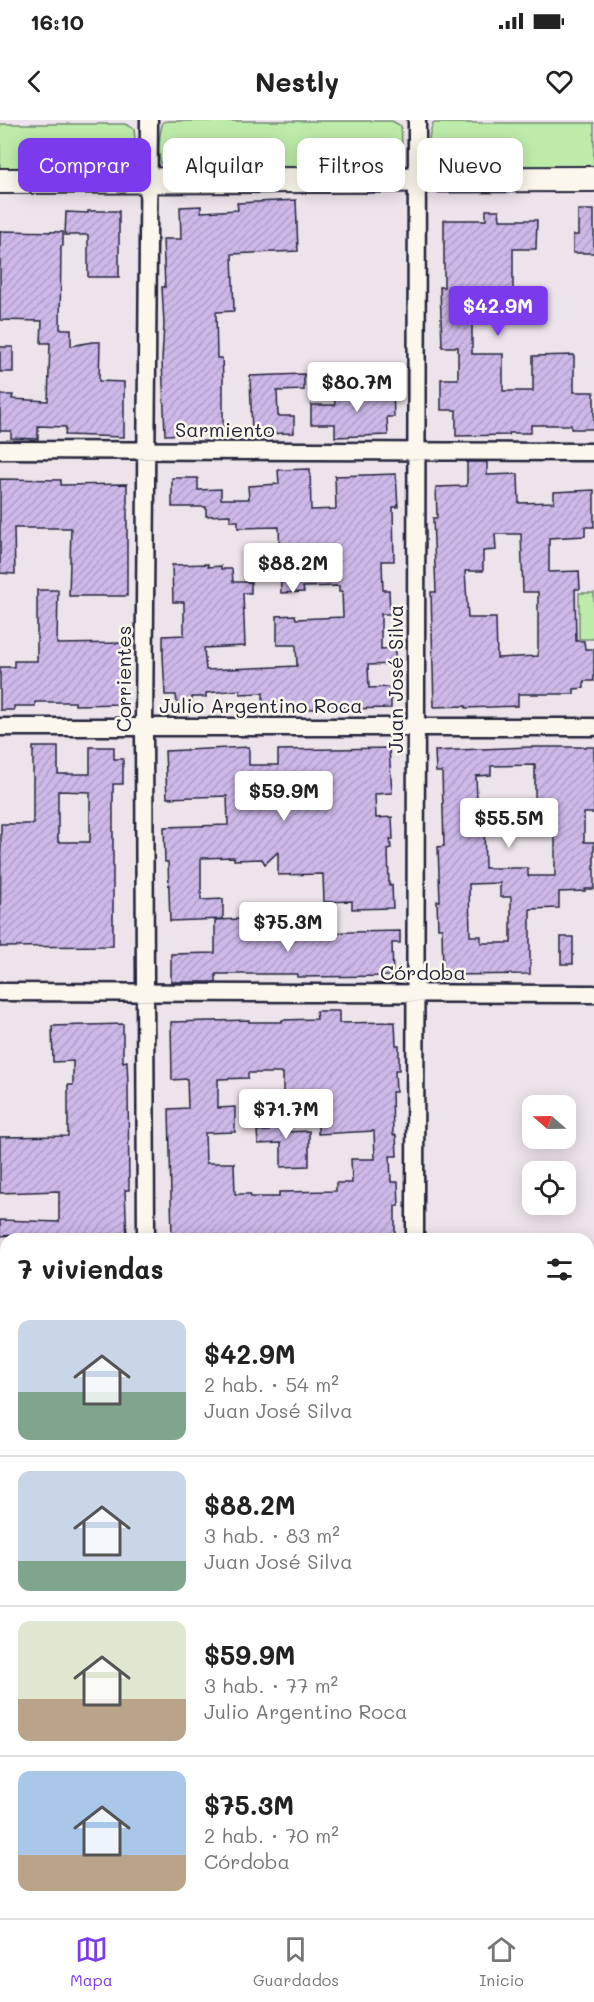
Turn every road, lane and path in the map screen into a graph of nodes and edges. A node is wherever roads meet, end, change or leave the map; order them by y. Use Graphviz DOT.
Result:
graph roads {
  1 [pos="149,120"];
  2 [pos="417,120"];
  3 [pos="149,138"];
  4 [pos="417,138"];
  5 [pos="417,179"];
  6 [pos="523,179"];
  7 [pos="594,179"];
  8 [pos="151,180"];
  9 [pos="0,181"];
  10 [pos="18,181"];
  11 [pos="148,192"];
  12 [pos="0,450"];
  13 [pos="146,450"];
  14 [pos="416,451"];
  15 [pos="594,452"];
  16 [pos="144,726"];
  17 [pos="0,727"];
  18 [pos="416,727"];
  19 [pos="594,727"];
  20 [pos="0,992"];
  21 [pos="144,992"];
  22 [pos="415,994"];
  23 [pos="594,994"];
  24 [pos="146,1233"];
  25 [pos="414,1233"];
  1 -- 3 [label="street, Corrientes"];
  2 -- 4 [label="street, Juan José Silva"];
  5 -- 8 [label="main road"];
  5 -- 14 [label="street, Juan José Silva"];
  6 -- 7 [label="main road"];
  9 -- 10 [label="main road"];
  11 -- 13 [label="street, Corrientes"];
  12 -- 13 [label="street, Sarmiento"];
  13 -- 14 [label="street, Sarmiento"];
  13 -- 16 [label="street, Corrientes"];
  14 -- 15 [label="street, Sarmiento"];
  14 -- 18 [label="street, Juan José Silva"];
  16 -- 17 [label="street, Julio Argentino Roca"];
  16 -- 18 [label="street, Julio Argentino Roca"];
  16 -- 21 [label="street, Corrientes"];
  18 -- 19 [label="street, Julio Argentino Roca"];
  18 -- 22 [label="street, Juan José Silva"];
  20 -- 21 [label="street, Córdoba"];
  21 -- 22 [label="street, Córdoba"];
  21 -- 24 [label="street, Corrientes"];
  22 -- 23 [label="street, Córdoba"];
  22 -- 25 [label="street, Juan José Silva"];
}
